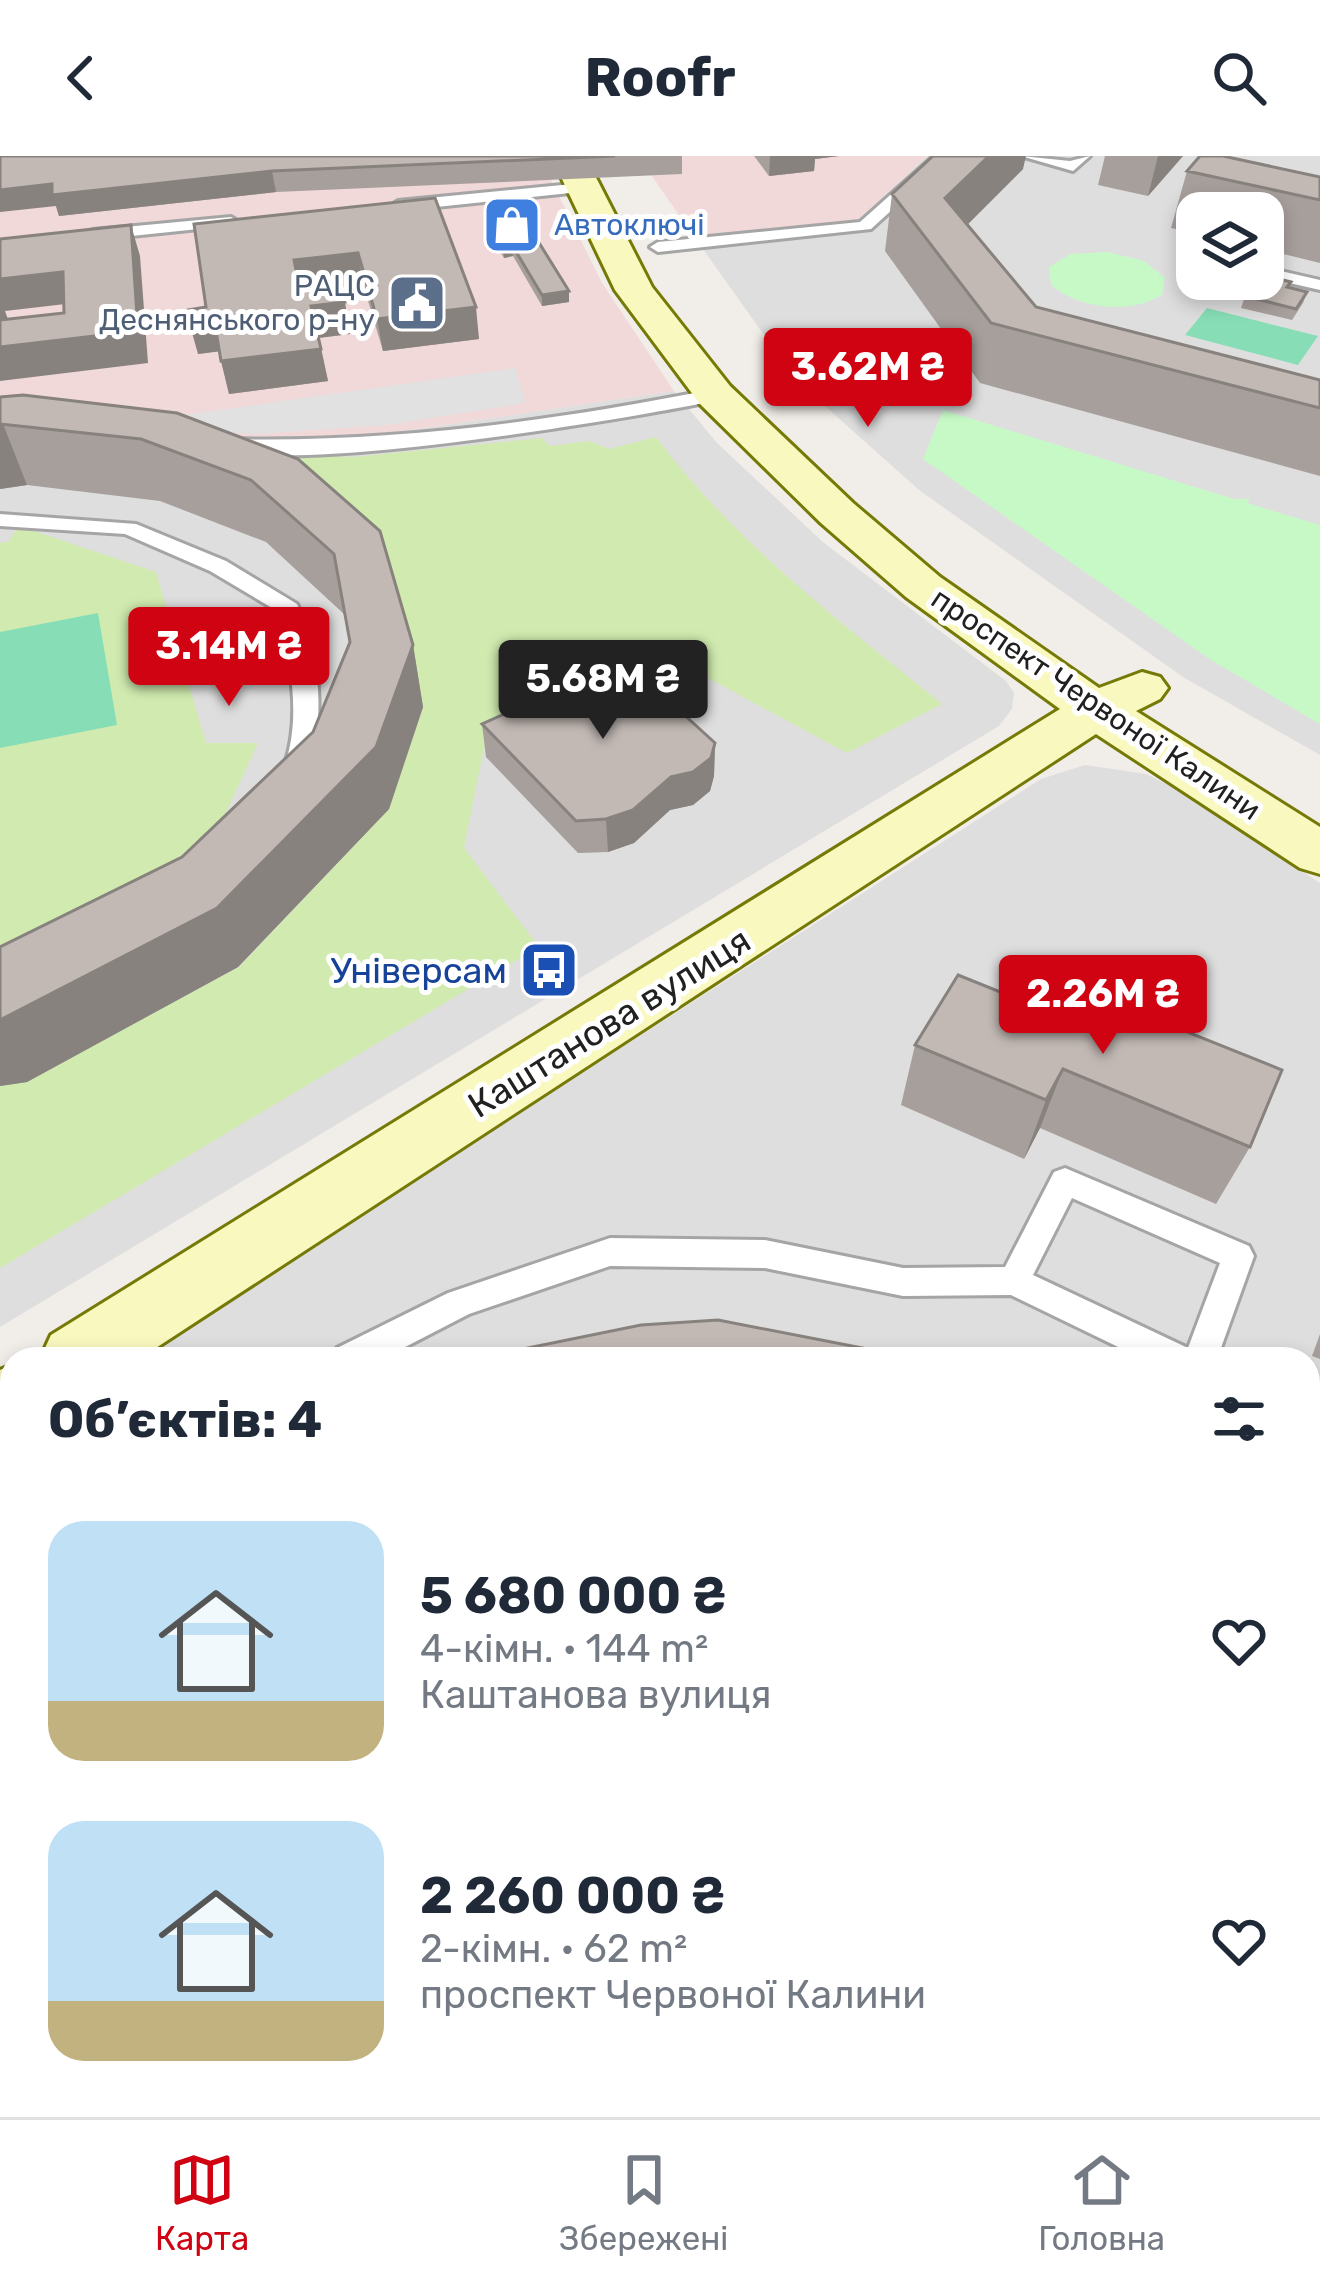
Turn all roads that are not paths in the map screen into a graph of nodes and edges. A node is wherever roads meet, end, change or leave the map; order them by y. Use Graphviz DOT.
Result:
graph roads {
  1 [pos="943,156"];
  2 [pos="1028,156"];
  3 [pos="1082,156"];
  4 [pos="586,167"];
  5 [pos="389,207"];
  6 [pos="252,220"];
  7 [pos="69,237"];
  8 [pos="658,247"];
  9 [pos="1284,277"];
  10 [pos="1320,286"];
  11 [pos="691,292"];
  12 [pos="715,395"];
  13 [pos="196,443"];
  14 [pos="862,479"];
  15 [pos="894,508"];
  16 [pos="0,520"];
  17 [pos="1116,688"];
  18 [pos="281,800"];
  19 [pos="1320,802"];
  20 [pos="1320,854"];
  21 [pos="1014,1281"];
  22 [pos="96,1347"];
  23 [pos="373,1347"];
  24 [pos="1152,1347"];
  25 [pos="1204,1347"];
  1 -- 8 [label="lane"];
  2 -- 3 [label="lane"];
  4 -- 5 [label="lane"];
  4 -- 8 [label="main road"];
  4 -- 12 [label="main road, проспект Червоної Калини"];
  6 -- 7 [label="lane"];
  8 -- 11 [label="main road"];
  9 -- 10 [label="lane"];
  12 -- 13 [label="lane"];
  12 -- 17 [label="main road, проспект Червоної Калини"];
  14 -- 15 [label="main road"];
  16 -- 18 [label="lane"];
  17 -- 19 [label="main road, проспект Червоної Калини"];
  17 -- 20 [label="main road, проспект Червоної Калини"];
  17 -- 22 [label="main road, Каштанова вулиця"];
  21 -- 23 [label="lane"];
  21 -- 24 [label="lane"];
  21 -- 25 [label="lane"];
}
